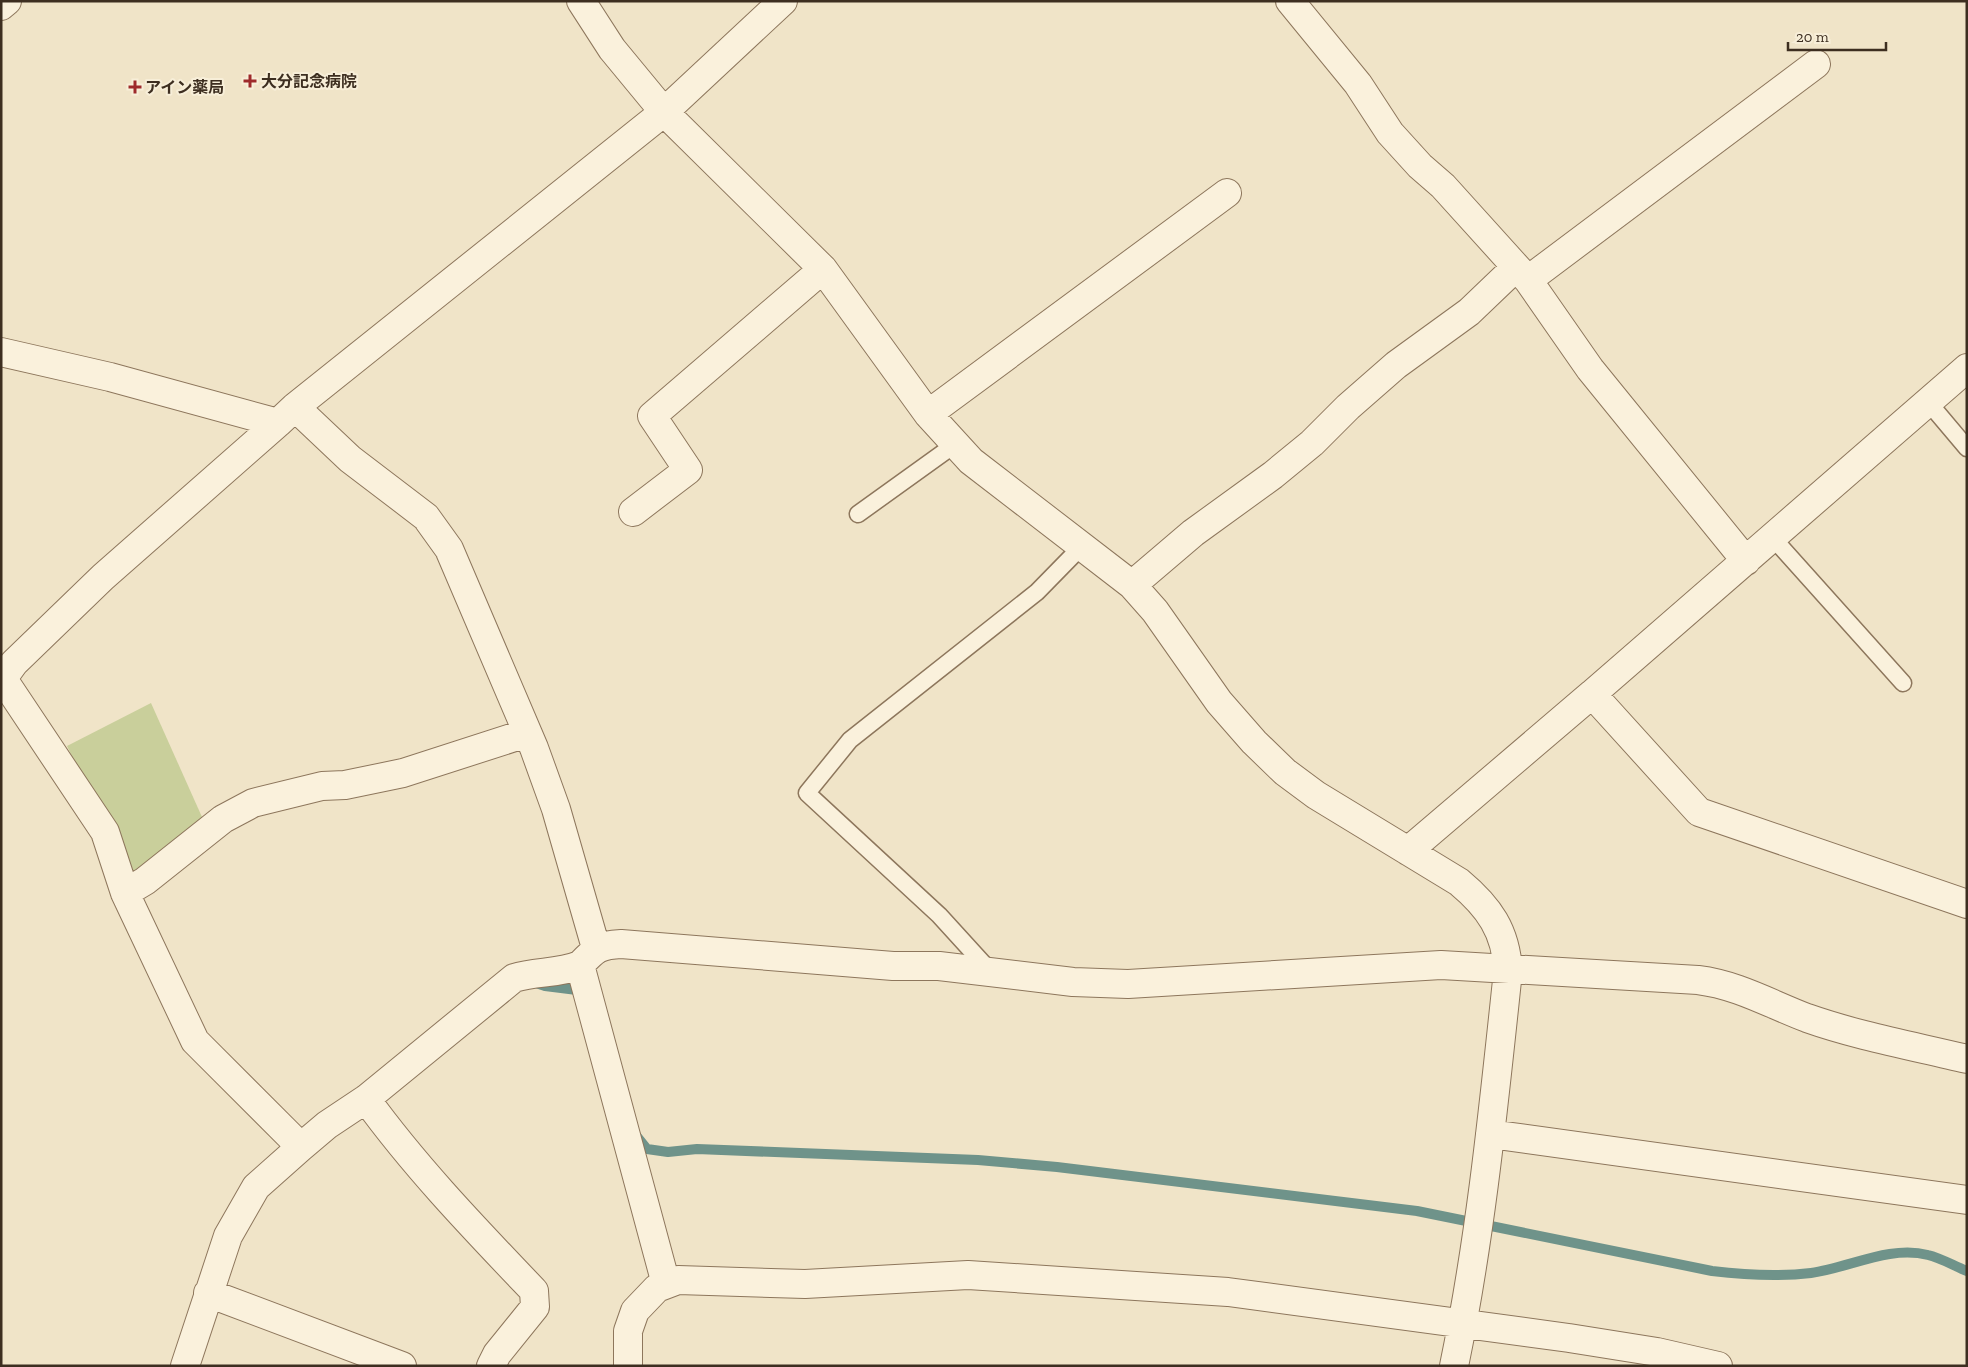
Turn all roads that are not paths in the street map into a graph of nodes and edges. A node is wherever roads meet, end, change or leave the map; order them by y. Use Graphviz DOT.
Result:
graph roads {
  1 [pos="7,1"];
  2 [pos="581,1"];
  3 [pos="782,1"];
  4 [pos="1290,1"];
  5 [pos="1,6"];
  6 [pos="1816,64"];
  7 [pos="664,112"];
  8 [pos="1227,193"];
  9 [pos="823,269"];
  10 [pos="1522,274"];
  11 [pos="1,352"];
  12 [pos="1967,368"];
  13 [pos="1929,404"];
  14 [pos="928,414"];
  15 [pos="286,415"];
  16 [pos="954,445"];
  17 [pos="1967,448"];
  18 [pos="633,512"];
  19 [pos="858,514"];
  20 [pos="1773,538"];
  21 [pos="1082,545"];
  22 [pos="1746,561"];
  23 [pos="1132,585"];
  24 [pos="2,680"];
  25 [pos="1903,684"];
  26 [pos="1592,694"];
  27 [pos="527,733"];
  28 [pos="1408,852"];
  29 [pos="125,893"];
  30 [pos="1967,904"];
  31 [pos="588,957"];
  32 [pos="990,971"];
  33 [pos="1508,971"];
  34 [pos="1967,1059"];
  35 [pos="366,1099"];
  36 [pos="1490,1134"];
  37 [pos="301,1147"];
  38 [pos="1967,1200"];
  39 [pos="666,1284"];
  40 [pos="208,1293"];
  41 [pos="1463,1324"];
  42 [pos="185,1366"];
  43 [pos="402,1366"];
  44 [pos="491,1366"];
  45 [pos="628,1366"];
  46 [pos="1454,1366"];
  47 [pos="1718,1366"];
  1 -- 5 [label="street"];
  2 -- 7 [label="street"];
  3 -- 7 [label="street"];
  4 -- 10 [label="street"];
  6 -- 10 [label="street"];
  7 -- 9 [label="street"];
  7 -- 15 [label="street"];
  8 -- 14 [label="street"];
  9 -- 14 [label="street"];
  9 -- 18 [label="street"];
  10 -- 22 [label="street"];
  10 -- 23 [label="street"];
  11 -- 15 [label="street"];
  12 -- 13 [label="street"];
  13 -- 17 [label="lane"];
  13 -- 20 [label="street"];
  14 -- 16 [label="street"];
  15 -- 24 [label="street"];
  15 -- 27 [label="street"];
  16 -- 19 [label="lane"];
  16 -- 21 [label="street"];
  20 -- 22 [label="street"];
  20 -- 25 [label="lane"];
  21 -- 23 [label="street"];
  21 -- 32 [label="lane"];
  22 -- 26 [label="street"];
  23 -- 28 [label="street"];
  24 -- 29 [label="street"];
  26 -- 28 [label="street"];
  26 -- 30 [label="street"];
  27 -- 29 [label="street"];
  27 -- 31 [label="street"];
  28 -- 33 [label="street"];
  29 -- 37 [label="street"];
  31 -- 32 [label="street"];
  31 -- 35 [label="street"];
  31 -- 39 [label="street"];
  32 -- 33 [label="street"];
  33 -- 34 [label="street"];
  33 -- 36 [label="street"];
  35 -- 37 [label="street"];
  35 -- 44 [label="street"];
  36 -- 38 [label="street"];
  36 -- 41 [label="street"];
  37 -- 40 [label="street"];
  39 -- 41 [label="street"];
  39 -- 45 [label="street"];
  40 -- 42 [label="street"];
  40 -- 43 [label="street"];
  41 -- 46 [label="street"];
  41 -- 47 [label="street"];
}
